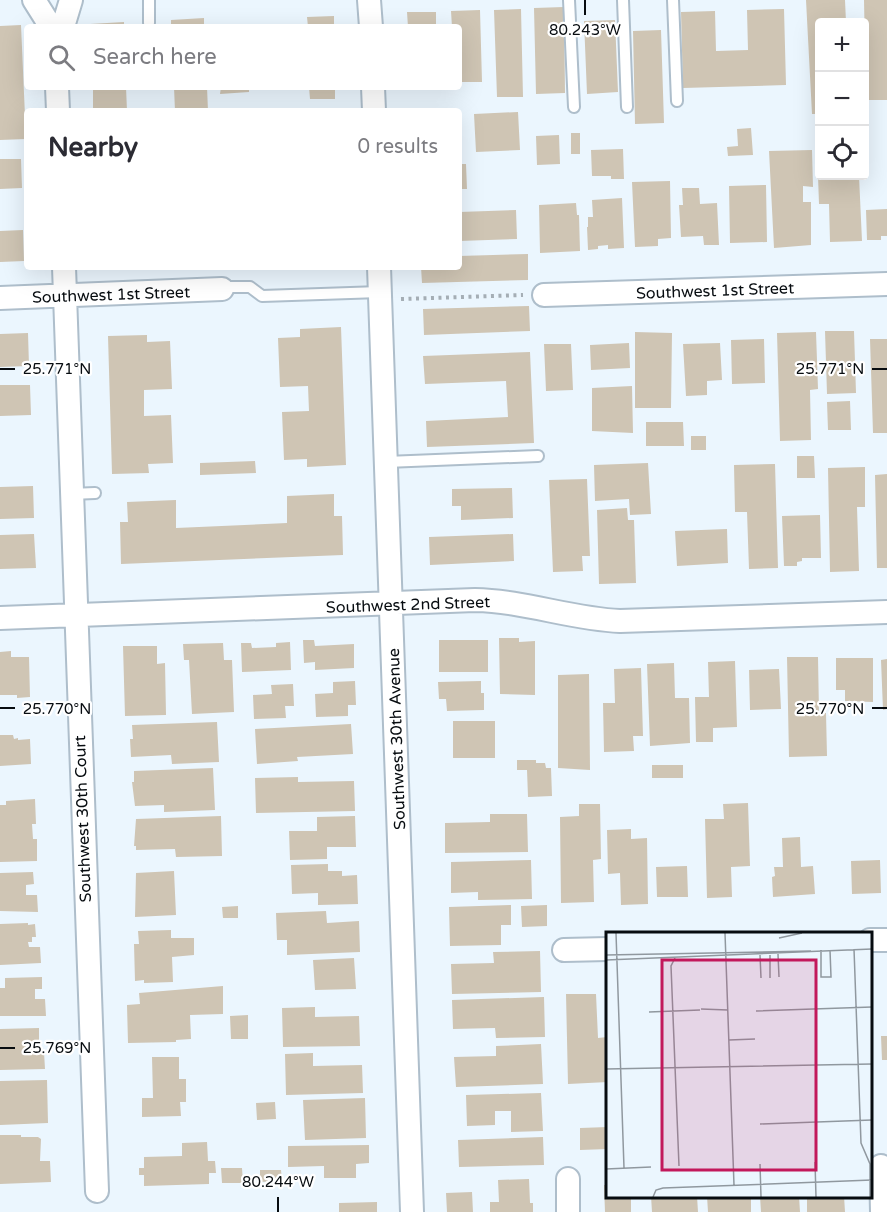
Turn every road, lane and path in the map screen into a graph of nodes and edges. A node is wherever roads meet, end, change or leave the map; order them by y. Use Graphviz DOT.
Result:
graph roads {
  1 [pos="34,0"];
  2 [pos="71,0"];
  3 [pos="149,0"];
  4 [pos="369,0"];
  5 [pos="569,0"];
  6 [pos="623,0"];
  7 [pos="673,0"];
  8 [pos="149,23"];
  9 [pos="49,24"];
  10 [pos="62,24"];
  11 [pos="371,24"];
  12 [pos="57,90"];
  13 [pos="373,90"];
  14 [pos="677,101"];
  15 [pos="574,107"];
  16 [pos="627,107"];
  17 [pos="58,108"];
  18 [pos="374,108"];
  19 [pos="63,270"];
  20 [pos="380,270"];
  21 [pos="887,284"];
  22 [pos="225,288"];
  23 [pos="536,295"];
  24 [pos="64,296"];
  25 [pos="391,296"];
  26 [pos="0,298"];
  27 [pos="538,456"];
  28 [pos="386,462"];
  29 [pos="95,493"];
  30 [pos="71,494"];
  31 [pos="392,604"];
  32 [pos="887,612"];
  33 [pos="75,615"];
  34 [pos="0,618"];
  35 [pos="606,949"];
  36 [pos="564,950"];
  37 [pos="881,1166"];
  38 [pos="568,1179"];
  39 [pos="96,1191"];
  40 [pos="412,1212"];
  41 [pos="568,1212"];
  42 [pos="882,1212"];
  1 -- 9 [label="street"];
  2 -- 10 [label="street"];
  3 -- 8 [label="lane"];
  4 -- 11 [label="street"];
  5 -- 15 [label="lane"];
  6 -- 16 [label="lane"];
  7 -- 14 [label="lane"];
  12 -- 17 [label="street"];
  13 -- 18 [label="street"];
  19 -- 24 [label="street, Southwest 30th Court"];
  20 -- 25 [label="street, Southwest 30th Avenue"];
  21 -- 23 [label="street, Southwest 1st Street"];
  22 -- 24 [label="street, Southwest 1st Street"];
  22 -- 25 [label="lane"];
  23 -- 25 [label="path"];
  24 -- 26 [label="street, Southwest 1st Street"];
  24 -- 30 [label="street, Southwest 30th Court"];
  25 -- 28 [label="street, Southwest 30th Avenue"];
  27 -- 28 [label="lane"];
  28 -- 31 [label="street, Southwest 30th Avenue"];
  29 -- 30 [label="lane"];
  30 -- 33 [label="street, Southwest 30th Court"];
  31 -- 32 [label="street, Southwest 2nd Street"];
  31 -- 33 [label="street, Southwest 2nd Street"];
  31 -- 40 [label="street, Southwest 30th Avenue"];
  33 -- 34 [label="street, Southwest 2nd Street"];
  33 -- 39 [label="street, Southwest 30th Court"];
  35 -- 36 [label="street"];
  37 -- 42 [label="street"];
  38 -- 41 [label="street"];
}
